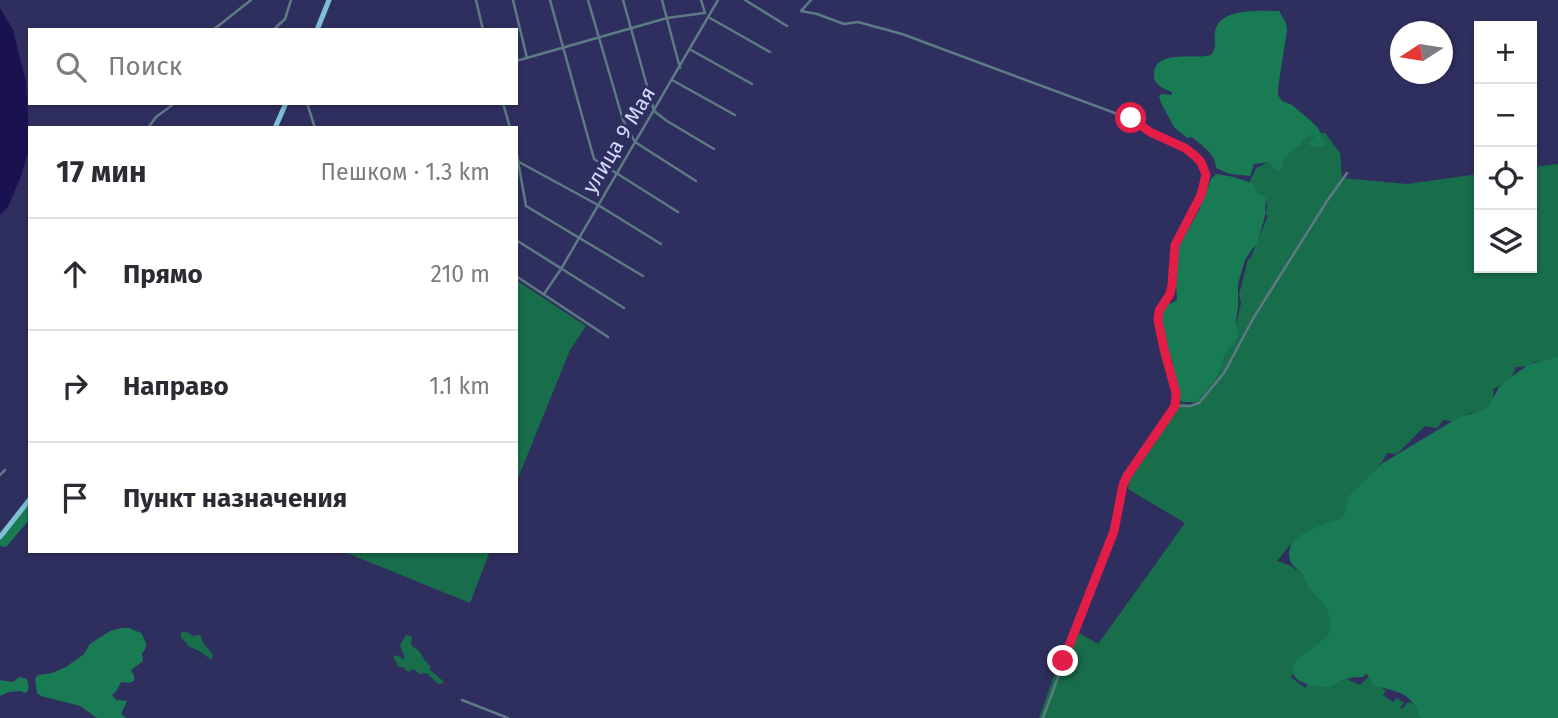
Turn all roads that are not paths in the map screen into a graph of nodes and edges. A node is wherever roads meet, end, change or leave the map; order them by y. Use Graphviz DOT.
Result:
graph roads {
  1 [pos="251,0"];
  2 [pos="291,0"];
  3 [pos="329,0"];
  4 [pos="476,0"];
  5 [pos="513,0"];
  6 [pos="550,0"];
  7 [pos="588,0"];
  8 [pos="623,0"];
  9 [pos="662,0"];
  10 [pos="701,0"];
  11 [pos="718,0"];
  12 [pos="746,0"];
  13 [pos="810,0"];
  14 [pos="704,13"];
  15 [pos="708,17"];
  16 [pos="667,18"];
  17 [pos="787,26"];
  18 [pos="216,28"];
  19 [pos="275,28"];
  20 [pos="318,28"];
  21 [pos="483,28"];
  22 [pos="631,28"];
  23 [pos="599,37"];
  24 [pos="563,48"];
  25 [pos="690,50"];
  26 [pos="770,52"];
  27 [pos="527,58"];
  28 [pos="518,60"];
  29 [pos="680,68"];
  30 [pos="673,80"];
  31 [pos="752,84"];
  32 [pos="172,105"];
  33 [pos="285,105"];
  34 [pos="308,105"];
  35 [pos="504,105"];
  36 [pos="654,111"];
  37 [pos="735,115"];
  38 [pos="149,126"];
  39 [pos="276,126"];
  40 [pos="314,126"];
  41 [pos="509,126"];
  42 [pos="635,142"];
  43 [pos="714,149"];
  44 [pos="518,158"];
  45 [pos="519,162"];
  46 [pos="1347,173"];
  47 [pos="616,174"];
  48 [pos="522,179"];
  49 [pos="696,181"];
  50 [pos="518,182"];
  51 [pos="598,205"];
  52 [pos="678,212"];
  53 [pos="579,238"];
  54 [pos="518,241"];
  55 [pos="661,244"];
  56 [pos="561,269"];
  57 [pos="643,276"];
  58 [pos="518,277"];
  59 [pos="544,294"];
  60 [pos="624,308"];
  61 [pos="608,337"];
  62 [pos="1175,406"];
  63 [pos="5,470"];
  64 [pos="0,475"];
  65 [pos="28,502"];
  66 [pos="0,537"];
  67 [pos="462,701"];
  68 [pos="508,718"];
  69 [pos="1042,718"];
  1 -- 18 [label="street"];
  2 -- 19 [label="street"];
  3 -- 20 [label="main road"];
  4 -- 21 [label="street"];
  5 -- 27 [label="street"];
  6 -- 24 [label="street"];
  7 -- 23 [label="street"];
  8 -- 22 [label="street"];
  9 -- 16 [label="street"];
  10 -- 14 [label="street"];
  11 -- 15 [label="street, улица 9 Мая"];
  12 -- 17 [label="street"];
  13 -- 62 [label="street"];
  14 -- 15 [label="street"];
  14 -- 16 [label="street"];
  15 -- 25 [label="street, улица 9 Мая"];
  15 -- 26 [label="street"];
  16 -- 22 [label="street"];
  16 -- 29 [label="street"];
  22 -- 23 [label="street"];
  22 -- 36 [label="street"];
  23 -- 24 [label="street"];
  23 -- 42 [label="street"];
  24 -- 27 [label="street"];
  24 -- 47 [label="street"];
  25 -- 29 [label="street, улица 9 Мая"];
  25 -- 31 [label="street"];
  27 -- 28 [label="street"];
  29 -- 30 [label="street, улица 9 Мая"];
  30 -- 36 [label="street, улица 9 Мая"];
  30 -- 37 [label="street"];
  32 -- 38 [label="street"];
  33 -- 39 [label="main road"];
  34 -- 40 [label="street"];
  35 -- 41 [label="street"];
  36 -- 42 [label="street, улица 9 Мая"];
  36 -- 43 [label="street"];
  42 -- 47 [label="street, улица 9 Мая"];
  42 -- 49 [label="street"];
  44 -- 45 [label="street"];
  45 -- 48 [label="street"];
  45 -- 51 [label="street"];
  46 -- 62 [label="street"];
  47 -- 51 [label="street, улица 9 Мая"];
  47 -- 52 [label="street"];
  48 -- 50 [label="street"];
  48 -- 53 [label="street"];
  51 -- 53 [label="street, улица 9 Мая"];
  51 -- 55 [label="street"];
  53 -- 56 [label="street, улица 9 Мая"];
  53 -- 57 [label="street"];
  54 -- 56 [label="street"];
  56 -- 59 [label="street, улица 9 Мая"];
  56 -- 60 [label="street"];
  58 -- 59 [label="street"];
  59 -- 61 [label="street"];
  62 -- 69 [label="street"];
  63 -- 64 [label="street"];
  65 -- 66 [label="main road"];
  67 -- 68 [label="street"];
}
